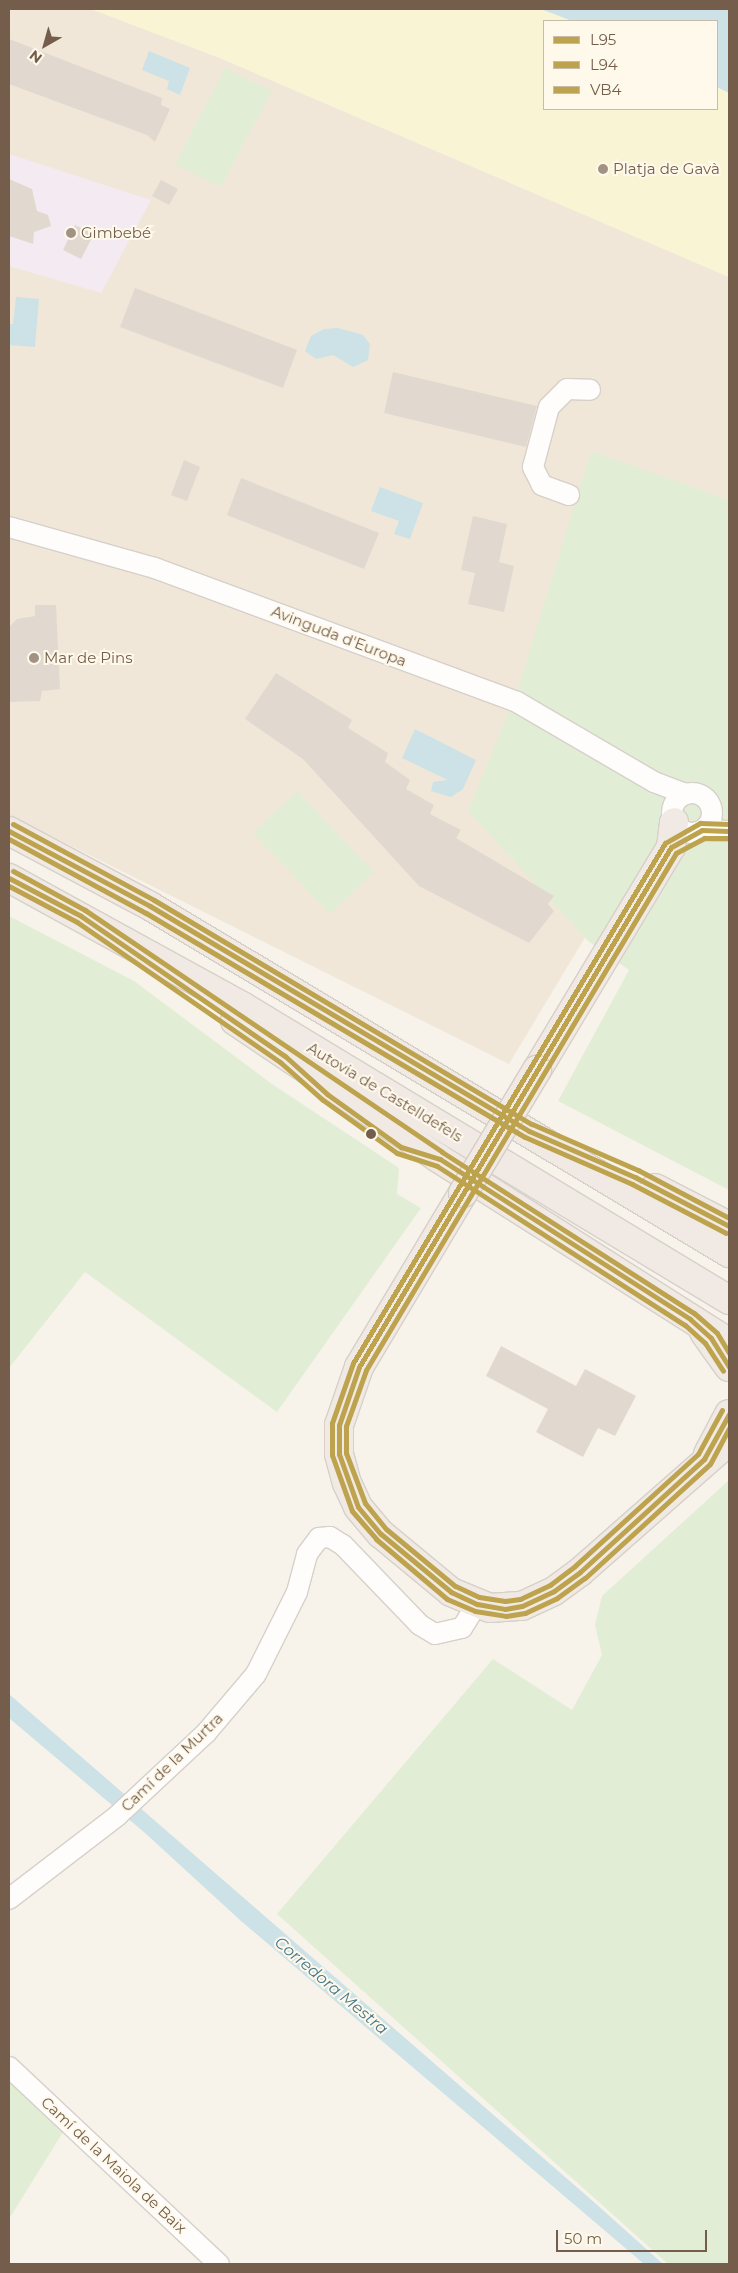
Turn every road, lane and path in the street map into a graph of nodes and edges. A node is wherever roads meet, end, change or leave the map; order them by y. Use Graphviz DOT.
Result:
graph roads {
  1 [pos="590,390"];
  2 [pos="569,495"];
  3 [pos="9,527"];
  4 [pos="654,782"];
  5 [pos="686,794"];
  6 [pos="729,822"];
  7 [pos="688,825"];
  8 [pos="9,831"];
  9 [pos="729,831"];
  10 [pos="9,878"];
  11 [pos="81,916"];
  12 [pos="529,1132"];
  13 [pos="729,1226"];
  14 [pos="729,1253"];
  15 [pos="729,1300"];
  16 [pos="690,1319"];
  17 [pos="729,1343"];
  18 [pos="729,1367"];
  19 [pos="729,1414"];
  20 [pos="729,1441"];
  21 [pos="704,1459"];
  22 [pos="477,1604"];
  23 [pos="9,1899"];
  24 [pos="9,2067"];
  25 [pos="219,2264"];
  1 -- 2 [label="street"];
  3 -- 4 [label="street, Avinguda d'Europa"];
  4 -- 5 [label="street, Avinguda d'Europa"];
  4 -- 7 [label="street, Avinguda d'Europa"];
  5 -- 7 [label="street"];
  5 -- 7 [label="street, Avinguda d'Europa"];
  6 -- 7 [label="street, Avinguda d'Europa"];
  7 -- 9 [label="street"];
  7 -- 22 [label="highway, bridge"];
  8 -- 12 [label="highway"];
  10 -- 11 [label="highway, Autovia de Castelldefels"];
  11 -- 15 [label="highway, Autovia de Castelldefels"];
  11 -- 16 [label="highway"];
  12 -- 13 [label="highway"];
  12 -- 14 [label="highway"];
  16 -- 17 [label="highway"];
  16 -- 18 [label="highway"];
  19 -- 21 [label="highway"];
  20 -- 21 [label="highway"];
  21 -- 22 [label="highway"];
  22 -- 23 [label="street, Camí de la Murtra"];
  24 -- 25 [label="street, Camí de la Maiola de Baix"];
}
